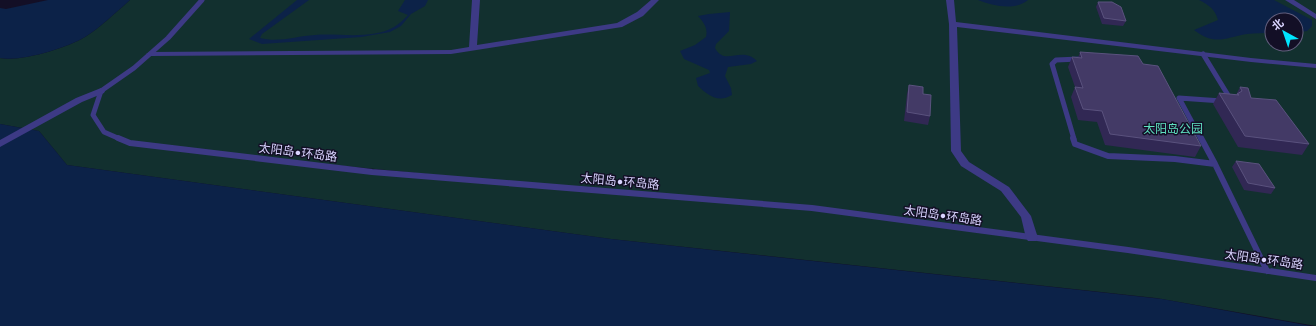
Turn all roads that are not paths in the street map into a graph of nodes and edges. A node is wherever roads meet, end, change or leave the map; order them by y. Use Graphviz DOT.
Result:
graph roads {
  1 [pos="202,0"];
  2 [pos="476,0"];
  3 [pos="655,0"];
  4 [pos="950,0"];
  5 [pos="1289,0"];
  6 [pos="1316,17"];
  7 [pos="953,24"];
  8 [pos="473,49"];
  9 [pos="150,54"];
  10 [pos="1202,54"];
  11 [pos="1088,60"];
  12 [pos="1316,66"];
  13 [pos="101,91"];
  14 [pos="0,144"];
  15 [pos="1215,164"];
  16 [pos="1032,238"];
  17 [pos="1267,271"];
  18 [pos="1316,278"];
  1 -- 9 [label="lane"];
  2 -- 8 [label="street"];
  3 -- 8 [label="street"];
  4 -- 7 [label="street"];
  5 -- 6 [label="street"];
  7 -- 10 [label="street"];
  7 -- 16 [label="street"];
  8 -- 9 [label="street"];
  9 -- 13 [label="lane"];
  10 -- 12 [label="street"];
  10 -- 15 [label="lane"];
  11 -- 15 [label="lane"];
  13 -- 14 [label="street"];
  13 -- 16 [label="lane, 太阳岛•环岛路"];
  15 -- 17 [label="lane"];
  16 -- 17 [label="lane, 太阳岛•环岛路"];
  17 -- 18 [label="lane, 太阳岛•环岛路"];
}
